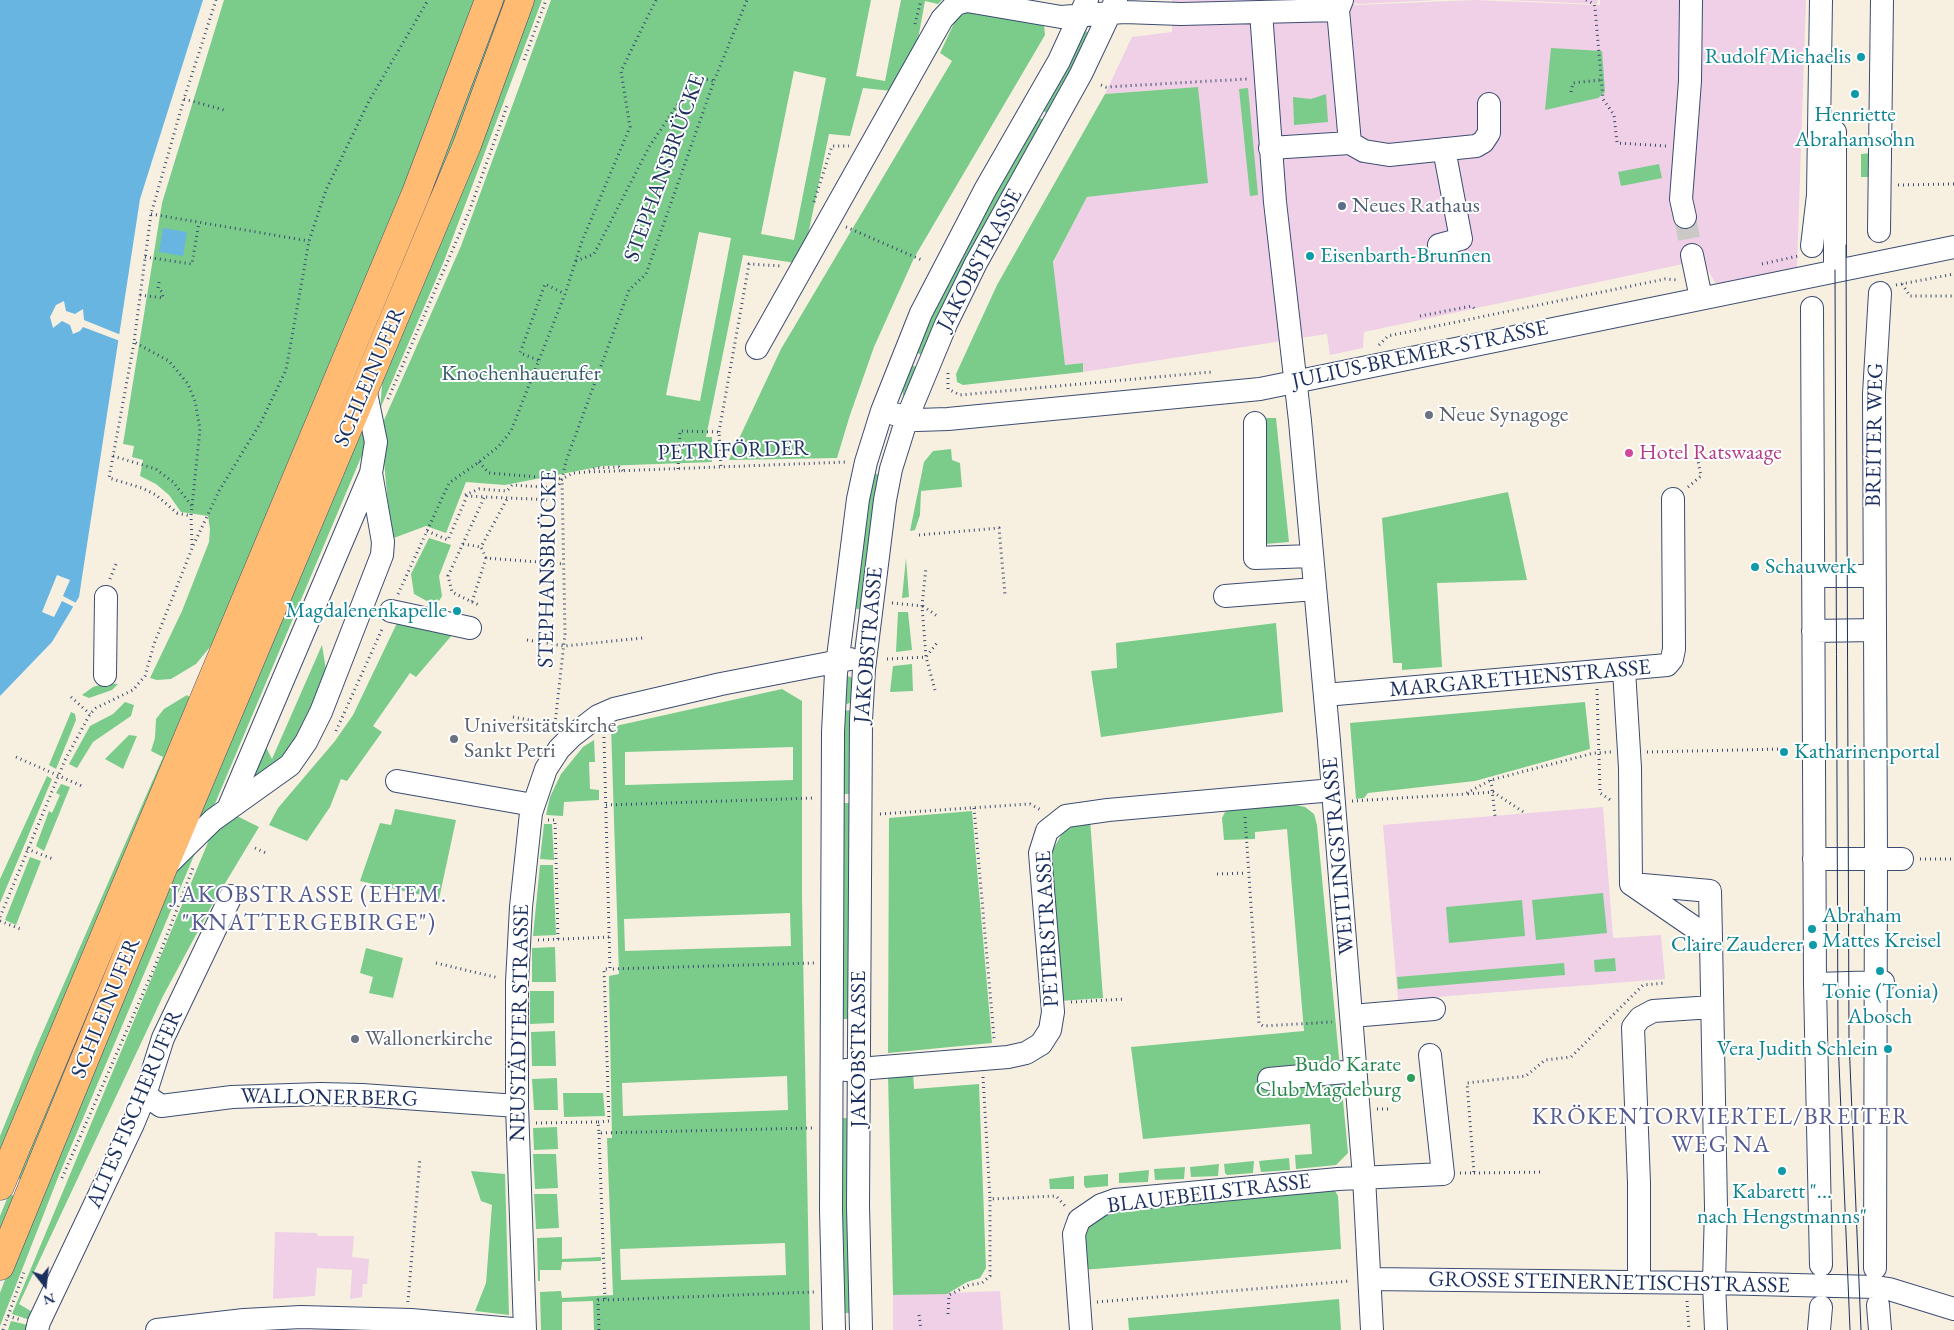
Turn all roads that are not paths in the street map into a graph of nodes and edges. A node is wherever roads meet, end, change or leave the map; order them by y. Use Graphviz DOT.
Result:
graph roads {
  1 [pos="489,0"];
  2 [pos="520,0"];
  3 [pos="1691,0"];
  4 [pos="1820,0"];
  5 [pos="1882,0"];
  6 [pos="1340,5"];
  7 [pos="1114,6"];
  8 [pos="1083,8"];
  9 [pos="1260,12"];
  10 [pos="1489,104"];
  11 [pos="1836,132"];
  12 [pos="1350,142"];
  13 [pos="1270,148"];
  14 [pos="1444,149"];
  15 [pos="1685,217"];
  16 [pos="1879,231"];
  17 [pos="1846,244"];
  18 [pos="1439,245"];
  19 [pos="1812,246"];
  20 [pos="1954,247"];
  21 [pos="1692,255"];
  22 [pos="1841,269"];
  23 [pos="1884,290"];
  24 [pos="1701,298"];
  25 [pos="1812,308"];
  26 [pos="757,348"];
  27 [pos="1296,382"];
  28 [pos="366,388"];
  29 [pos="882,411"];
  30 [pos="907,418"];
  31 [pos="1255,423"];
  32 [pos="371,473"];
  33 [pos="1674,499"];
  34 [pos="1312,556"];
  35 [pos="1813,576"];
  36 [pos="1874,576"];
  37 [pos="108,589"];
  38 [pos="1315,590"];
  39 [pos="1226,596"];
  40 [pos="391,611"];
  41 [pos="470,628"];
  42 [pos="1875,630"];
  43 [pos="1813,631"];
  44 [pos="876,657"];
  45 [pos="837,661"];
  46 [pos="1624,670"];
  47 [pos="105,675"];
  48 [pos="210,686"];
  49 [pos="1325,696"];
  50 [pos="214,751"];
  51 [pos="397,781"];
  52 [pos="1333,796"];
  53 [pos="227,810"];
  54 [pos="531,813"];
  55 [pos="1902,859"];
  56 [pos="1814,860"];
  57 [pos="1876,860"];
  58 [pos="163,868"];
  59 [pos="1631,884"];
  60 [pos="232,896"];
  61 [pos="1711,940"];
  62 [pos="1879,982"];
  63 [pos="1815,984"];
  64 [pos="1712,1007"];
  65 [pos="1434,1009"];
  66 [pos="1352,1019"];
  67 [pos="1430,1055"];
  68 [pos="832,1070"];
  69 [pos="860,1070"];
  70 [pos="1356,1071"];
  71 [pos="1269,1079"];
  72 [pos="145,1095"];
  73 [pos="1448,1099"];
  74 [pos="517,1115"];
  75 [pos="1457,1173"];
  76 [pos="1364,1177"];
  77 [pos="0,1186"];
  78 [pos="1821,1265"];
  79 [pos="0,1266"];
  80 [pos="1875,1268"];
  81 [pos="1370,1280"];
  82 [pos="1639,1282"];
  83 [pos="1714,1283"];
  84 [pos="1878,1305"];
  85 [pos="1820,1307"];
  86 [pos="1954,1309"];
  87 [pos="340,1324"];
  88 [pos="38,1326"];
  89 [pos="157,1330"];
  90 [pos="525,1330"];
  91 [pos="834,1330"];
  92 [pos="861,1330"];
  93 [pos="1082,1330"];
  94 [pos="1372,1330"];
  95 [pos="1716,1330"];
  96 [pos="1819,1330"];
  97 [pos="1880,1330"];
  1 -- 48 [label="main road, SCHLEINUFER"];
  2 -- 28 [label="main road, SCHLEINUFER"];
  3 -- 15 [label="street"];
  4 -- 19 [label="street"];
  5 -- 16 [label="street"];
  6 -- 9 [label="street"];
  6 -- 12 [label="street"];
  7 -- 8 [label="street"];
  7 -- 9 [label="street"];
  7 -- 30 [label="street, JAKOBSTRASSE"];
  8 -- 26 [label="street"];
  8 -- 29 [label="street, JAKOBSTRASSE"];
  9 -- 13 [label="street, WEITLINGSTRASSE"];
  10 -- 14 [label="street"];
  11 -- 22 [label="street"];
  12 -- 13 [label="street"];
  12 -- 14 [label="street"];
  13 -- 27 [label="street, WEITLINGSTRASSE"];
  14 -- 18 [label="street"];
  17 -- 22 [label="street"];
  20 -- 22 [label="street, JULIUS-BREMER-STRASSE"];
  21 -- 24 [label="street"];
  22 -- 24 [label="street, JULIUS-BREMER-STRASSE"];
  23 -- 36 [label="street, BREITER WEG"];
  24 -- 27 [label="street, JULIUS-BREMER-STRASSE"];
  25 -- 35 [label="street"];
  27 -- 30 [label="street, JULIUS-BREMER-STRASSE"];
  27 -- 34 [label="street, WEITLINGSTRASSE"];
  28 -- 32 [label="street"];
  28 -- 50 [label="main road, SCHLEINUFER"];
  29 -- 30 [label="street, JULIUS-BREMER-STRASSE"];
  29 -- 45 [label="street, JAKOBSTRASSE"];
  30 -- 44 [label="street, JAKOBSTRASSE"];
  31 -- 34 [label="street"];
  32 -- 53 [label="street"];
  32 -- 53 [label="street"];
  33 -- 46 [label="street, MARGARETHENSTRASSE"];
  34 -- 38 [label="street, WEITLINGSTRASSE"];
  35 -- 36 [label="street"];
  35 -- 43 [label="street"];
  36 -- 42 [label="street, BREITER WEG"];
  37 -- 47 [label="street"];
  38 -- 39 [label="street"];
  38 -- 49 [label="street, WEITLINGSTRASSE"];
  40 -- 41 [label="street"];
  42 -- 43 [label="street"];
  42 -- 57 [label="street, BREITER WEG"];
  43 -- 56 [label="street"];
  44 -- 45 [label="street, NEUSTÄDTER STRASSE"];
  44 -- 69 [label="street, JAKOBSTRASSE"];
  45 -- 54 [label="street, NEUSTÄDTER STRASSE"];
  45 -- 68 [label="street, JAKOBSTRASSE"];
  46 -- 49 [label="street, MARGARETHENSTRASSE"];
  46 -- 59 [label="street"];
  48 -- 50 [label="street"];
  48 -- 77 [label="main road, SCHLEINUFER"];
  49 -- 52 [label="street, WEITLINGSTRASSE"];
  50 -- 58 [label="main road, SCHLEINUFER"];
  51 -- 54 [label="street"];
  52 -- 66 [label="street, WEITLINGSTRASSE"];
  52 -- 69 [label="street, PETERSTRASSE"];
  53 -- 58 [label="street"];
  54 -- 74 [label="street, NEUSTÄDTER STRASSE"];
  55 -- 57 [label="street"];
  56 -- 57 [label="street"];
  56 -- 63 [label="street"];
  57 -- 62 [label="street, BREITER WEG"];
  58 -- 79 [label="main road, SCHLEINUFER"];
  59 -- 61 [label="street"];
  59 -- 61 [label="street"];
  60 -- 72 [label="street, ALTES FISCHERUFER"];
  61 -- 64 [label="street"];
  62 -- 63 [label="street"];
  62 -- 80 [label="street, BREITER WEG"];
  63 -- 78 [label="street"];
  64 -- 82 [label="street"];
  64 -- 83 [label="street"];
  65 -- 66 [label="street"];
  66 -- 70 [label="street, WEITLINGSTRASSE"];
  67 -- 75 [label="street"];
  68 -- 69 [label="street, PETERSTRASSE"];
  68 -- 91 [label="street, JAKOBSTRASSE"];
  69 -- 92 [label="street, JAKOBSTRASSE"];
  70 -- 71 [label="street"];
  70 -- 76 [label="street, WEITLINGSTRASSE"];
  72 -- 74 [label="street, WALLONERBERG"];
  72 -- 88 [label="street, ALTES FISCHERUFER"];
  73 -- 75 [label="street"];
  74 -- 90 [label="street, NEUSTÄDTER STRASSE"];
  75 -- 76 [label="street, BLAUEBEILSTRASSE"];
  76 -- 81 [label="street, WEITLINGSTRASSE"];
  76 -- 93 [label="street, BLAUEBEILSTRASSE"];
  81 -- 82 [label="street, GROSSE STEINERNETISCHSTRASSE"];
  81 -- 94 [label="street, WEITLINGSTRASSE"];
  82 -- 83 [label="street, GROSSE STEINERNETISCHSTRASSE"];
  83 -- 86 [label="street, GROSSE STEINERNETISCHSTRASSE"];
  83 -- 95 [label="street"];
  84 -- 97 [label="street"];
  85 -- 96 [label="street"];
  87 -- 89 [label="street"];
  87 -- 90 [label="street"];
}
